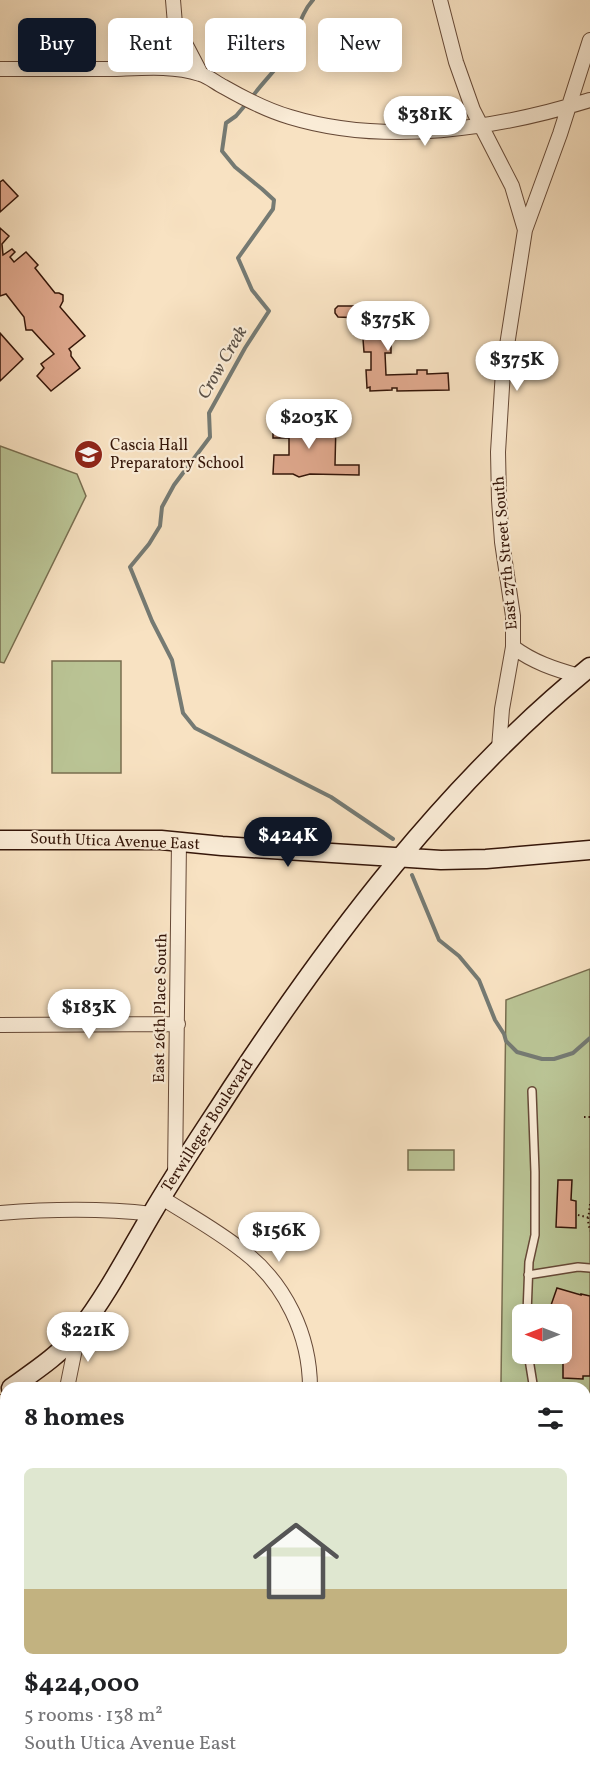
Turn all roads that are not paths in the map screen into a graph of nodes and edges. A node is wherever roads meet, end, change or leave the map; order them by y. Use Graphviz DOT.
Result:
graph roads {
  1 [pos="173,0"];
  2 [pos="440,0"];
  3 [pos="174,18"];
  4 [pos="590,40"];
  5 [pos="193,59"];
  6 [pos="108,68"];
  7 [pos="0,69"];
  8 [pos="188,72"];
  9 [pos="201,74"];
  10 [pos="590,100"];
  11 [pos="569,106"];
  12 [pos="482,126"];
  13 [pos="525,230"];
  14 [pos="513,647"];
  15 [pos="584,671"];
  16 [pos="499,748"];
  17 [pos="0,840"];
  18 [pos="179,842"];
  19 [pos="590,850"];
  20 [pos="401,857"];
  21 [pos="178,1024"];
  22 [pos="0,1025"];
  23 [pos="532,1091"];
  24 [pos="175,1176"];
  25 [pos="162,1198"];
  26 [pos="0,1213"];
  27 [pos="152,1214"];
  28 [pos="590,1268"];
  29 [pos="528,1275"];
  30 [pos="527,1304"];
  31 [pos="78,1332"];
  32 [pos="530,1364"];
  33 [pos="20,1382"];
  34 [pos="68,1382"];
  35 [pos="309,1382"];
  36 [pos="533,1382"];
  1 -- 3 [label="street"];
  2 -- 12 [label="street"];
  4 -- 11 [label="street, East 27th Street South"];
  5 -- 9 [label="street"];
  6 -- 7 [label="street"];
  8 -- 9 [label="street"];
  9 -- 12 [label="street"];
  10 -- 11 [label="street"];
  11 -- 12 [label="street"];
  11 -- 13 [label="street, East 27th Street South"];
  12 -- 13 [label="street"];
  13 -- 14 [label="street, East 27th Street South"];
  14 -- 15 [label="street, East 27th Street South"];
  14 -- 16 [label="street, East 27th Street South"];
  15 -- 16 [label="street"];
  16 -- 20 [label="street"];
  17 -- 18 [label="street, South Utica Avenue East"];
  18 -- 20 [label="street, South Utica Avenue East"];
  18 -- 21 [label="street, East 26th Place South"];
  19 -- 20 [label="street, South Utica Avenue East"];
  20 -- 24 [label="street, Terwilleger Boulevard"];
  21 -- 22 [label="street"];
  21 -- 24 [label="street, East 26th Place South"];
  23 -- 29 [label="lane"];
  24 -- 25 [label="street, Terwilleger Boulevard"];
  25 -- 27 [label="street, Terwilleger Boulevard"];
  25 -- 35 [label="street"];
  26 -- 27 [label="street"];
  27 -- 31 [label="street, Terwilleger Boulevard"];
  28 -- 29 [label="lane"];
  29 -- 30 [label="lane"];
  31 -- 33 [label="street, Terwilleger Boulevard"];
  31 -- 34 [label="street"];
  32 -- 36 [label="lane"];
}
